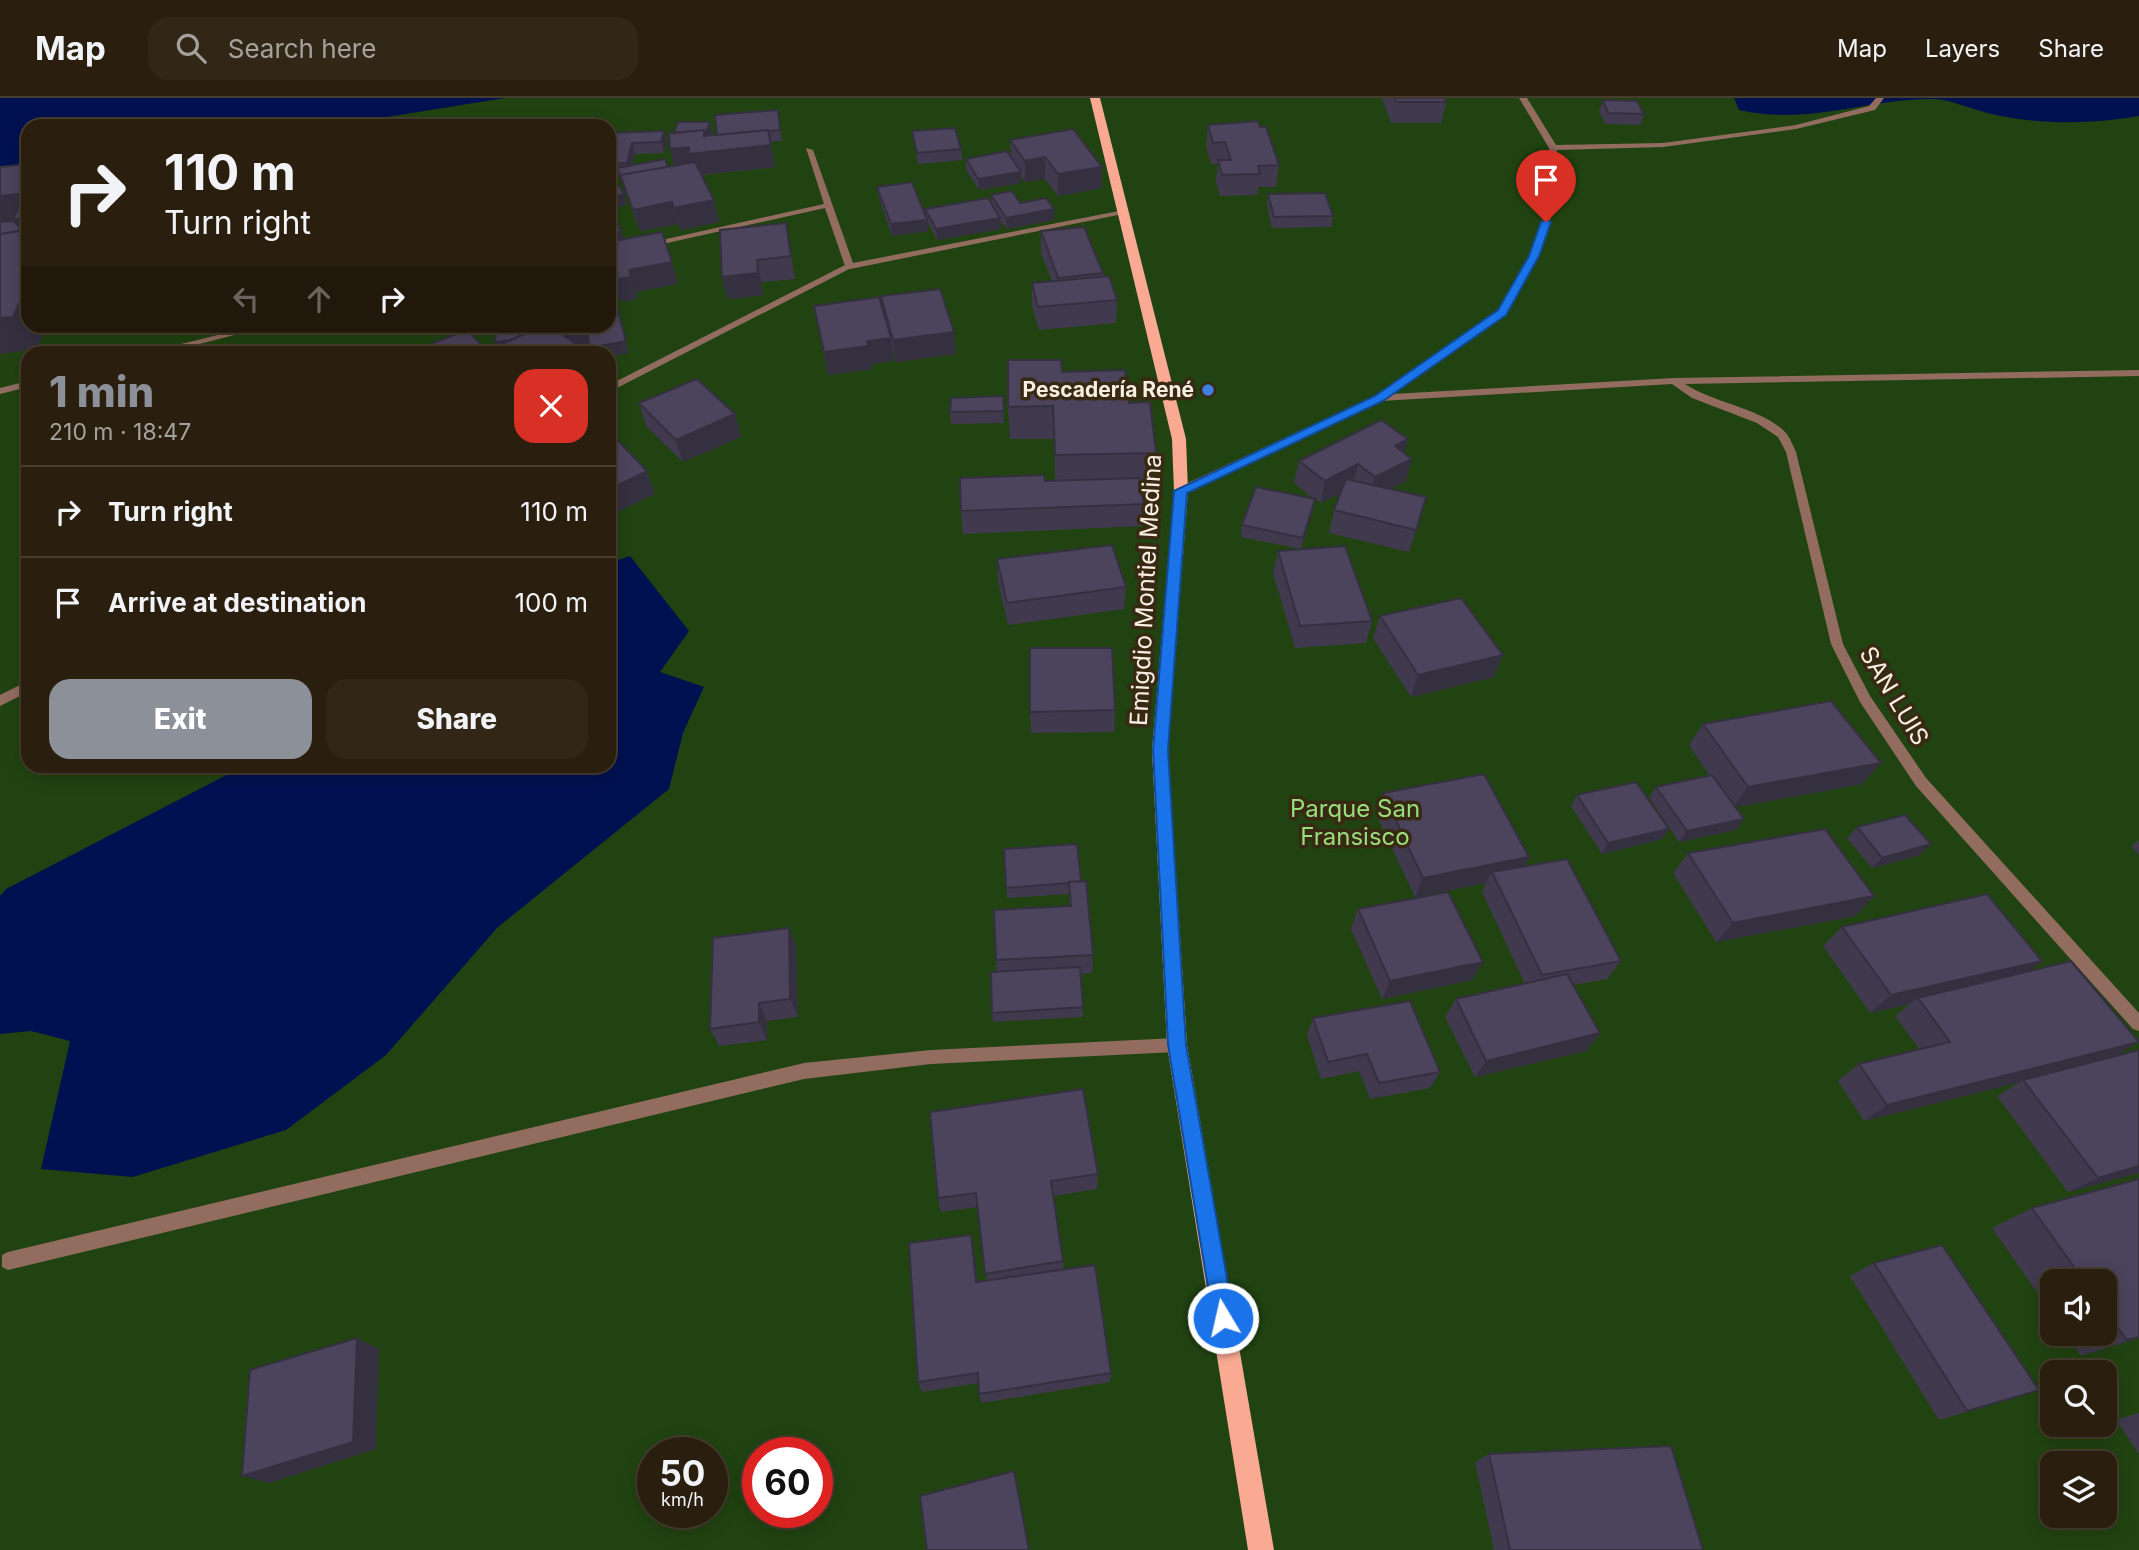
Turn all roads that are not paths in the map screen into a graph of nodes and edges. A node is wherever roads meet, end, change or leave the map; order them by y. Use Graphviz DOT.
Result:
graph roads {
  1 [pos="1095,98"];
  2 [pos="1523,98"];
  3 [pos="1880,98"];
  4 [pos="1553,148"];
  5 [pos="809,150"];
  6 [pos="829,205"];
  7 [pos="1124,214"];
  8 [pos="635,247"];
  9 [pos="850,266"];
  10 [pos="235,333"];
  11 [pos="179,346"];
  12 [pos="2139,373"];
  13 [pos="1674,381"];
  14 [pos="616,385"];
  15 [pos="21,386"];
  16 [pos="0,391"];
  17 [pos="1379,398"];
  18 [pos="1181,491"];
  19 [pos="21,689"];
  20 [pos="0,701"];
  21 [pos="2139,1024"];
  22 [pos="1177,1045"];
  23 [pos="8,1261"];
  24 [pos="1261,1550"];
  1 -- 7 [label="main road, Emigdio Montiel Medina"];
  2 -- 4 [label="street"];
  3 -- 4 [label="street"];
  4 -- 17 [label="street"];
  5 -- 6 [label="street"];
  6 -- 8 [label="street"];
  6 -- 9 [label="street"];
  7 -- 9 [label="street"];
  7 -- 18 [label="main road, Emigdio Montiel Medina"];
  9 -- 14 [label="street"];
  10 -- 11 [label="street"];
  12 -- 13 [label="street"];
  13 -- 17 [label="street"];
  13 -- 21 [label="street, SAN LUIS"];
  15 -- 16 [label="street"];
  17 -- 18 [label="street"];
  18 -- 22 [label="main road, Emigdio Montiel Medina"];
  19 -- 20 [label="street"];
  22 -- 23 [label="street"];
  22 -- 24 [label="main road, Emigdio Montiel Medina"];
}
